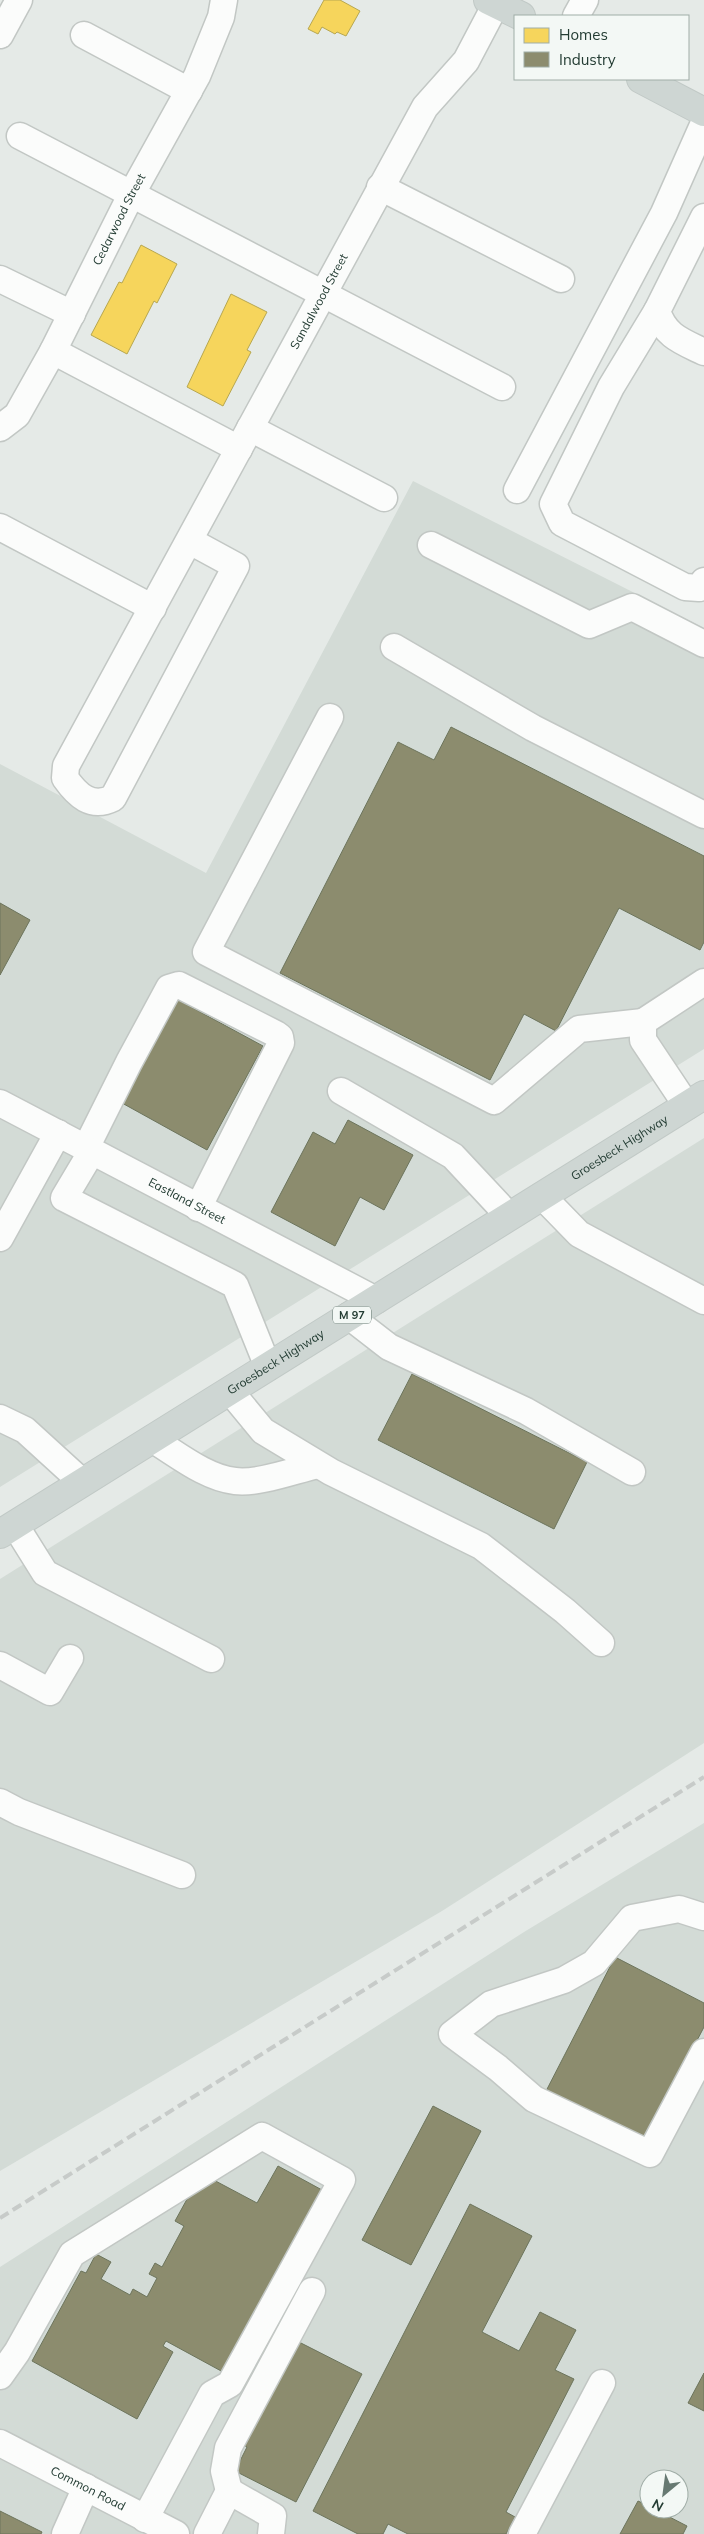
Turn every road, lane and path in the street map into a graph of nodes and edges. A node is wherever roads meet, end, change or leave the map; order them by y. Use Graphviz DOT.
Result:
graph roads {
  1 [pos="19,0"];
  2 [pos="224,0"];
  3 [pos="585,0"];
  4 [pos="492,2"];
  5 [pos="519,15"];
  6 [pos="577,15"];
  7 [pos="0,35"];
  8 [pos="84,35"];
  9 [pos="643,80"];
  10 [pos="189,91"];
  11 [pos="704,112"];
  12 [pos="704,123"];
  13 [pos="20,136"];
  14 [pos="380,187"];
  15 [pos="131,195"];
  16 [pos="704,217"];
  17 [pos="0,279"];
  18 [pos="561,279"];
  19 [pos="322,292"];
  20 [pos="657,310"];
  21 [pos="72,314"];
  22 [pos="53,351"];
  23 [pos="704,352"];
  24 [pos="502,388"];
  25 [pos="0,428"];
  26 [pos="244,439"];
  27 [pos="517,490"];
  28 [pos="384,498"];
  29 [pos="0,527"];
  30 [pos="190,541"];
  31 [pos="431,545"];
  32 [pos="704,581"];
  33 [pos="153,608"];
  34 [pos="704,644"];
  35 [pos="394,647"];
  36 [pos="330,718"];
  37 [pos="704,815"];
  38 [pos="704,982"];
  39 [pos="643,1022"];
  40 [pos="341,1091"];
  41 [pos="696,1101"];
  42 [pos="0,1102"];
  43 [pos="58,1133"];
  44 [pos="89,1150"];
  45 [pos="542,1196"];
  46 [pos="198,1208"];
  47 [pos="509,1216"];
  48 [pos="0,1238"];
  49 [pos="376,1300"];
  50 [pos="704,1301"];
  51 [pos="349,1316"];
  52 [pos="268,1367"];
  53 [pos="230,1391"];
  54 [pos="0,1418"];
  55 [pos="152,1439"];
  56 [pos="318,1465"];
  57 [pos="632,1472"];
  58 [pos="82,1482"];
  59 [pos="7,1529"];
  60 [pos="601,1643"];
  61 [pos="70,1658"];
  62 [pos="211,1659"];
  63 [pos="0,1665"];
  64 [pos="0,1802"];
  65 [pos="182,1875"];
  66 [pos="704,1916"];
  67 [pos="704,2052"];
  68 [pos="312,2291"];
  69 [pos="0,2376"];
  70 [pos="602,2383"];
  71 [pos="0,2443"];
  72 [pos="86,2488"];
  73 [pos="229,2492"];
  74 [pos="145,2519"];
  75 [pos="65,2534"];
  76 [pos="176,2534"];
  77 [pos="207,2534"];
  78 [pos="271,2534"];
  79 [pos="522,2534"];
  1 -- 7 [label="street"];
  2 -- 10 [label="street, Cedarwood Street"];
  3 -- 6 [label="street"];
  4 -- 5 [label="main road"];
  4 -- 14 [label="street, Sandalwood Street"];
  8 -- 10 [label="street"];
  9 -- 11 [label="main road"];
  10 -- 15 [label="street, Cedarwood Street"];
  12 -- 27 [label="street"];
  13 -- 15 [label="street"];
  14 -- 18 [label="street"];
  14 -- 19 [label="street, Sandalwood Street"];
  15 -- 19 [label="street"];
  15 -- 21 [label="street, Cedarwood Street"];
  16 -- 20 [label="street"];
  17 -- 21 [label="street"];
  19 -- 24 [label="street"];
  19 -- 26 [label="street, Sandalwood Street"];
  20 -- 23 [label="street"];
  20 -- 32 [label="street"];
  21 -- 22 [label="street, Cedarwood Street"];
  22 -- 25 [label="street, Cedarwood Street"];
  22 -- 26 [label="street"];
  26 -- 28 [label="street"];
  26 -- 30 [label="street, Sandalwood Street"];
  29 -- 33 [label="street"];
  30 -- 33 [label="street, Sandalwood Street"];
  30 -- 33 [label="street, Sandalwood Street"];
  31 -- 34 [label="street"];
  35 -- 37 [label="street"];
  36 -- 39 [label="street"];
  38 -- 39 [label="street"];
  39 -- 41 [label="street"];
  40 -- 47 [label="street"];
  41 -- 45 [label="main road, Groesbeck Highway / M 97"];
  42 -- 43 [label="street, Eastland Street"];
  43 -- 44 [label="street, Eastland Street"];
  43 -- 48 [label="street"];
  44 -- 46 [label="street, Eastland Street"];
  44 -- 46 [label="street"];
  44 -- 52 [label="street"];
  45 -- 47 [label="main road, Groesbeck Highway / M 97"];
  45 -- 50 [label="street"];
  46 -- 49 [label="street, Eastland Street"];
  47 -- 49 [label="main road, Groesbeck Highway / M 97"];
  49 -- 51 [label="main road, Groesbeck Highway / M 97"];
  51 -- 52 [label="main road, Groesbeck Highway / M 97"];
  51 -- 57 [label="street"];
  52 -- 53 [label="main road, Groesbeck Highway / M 97"];
  53 -- 55 [label="main road, Groesbeck Highway / M 97"];
  53 -- 56 [label="street"];
  54 -- 58 [label="street"];
  55 -- 56 [label="street"];
  55 -- 58 [label="main road, Groesbeck Highway / M 97"];
  56 -- 60 [label="street"];
  58 -- 59 [label="main road, Groesbeck Highway / M 97"];
  59 -- 62 [label="street"];
  61 -- 63 [label="street"];
  64 -- 65 [label="street"];
  66 -- 67 [label="street"];
  68 -- 73 [label="street"];
  69 -- 74 [label="street"];
  70 -- 79 [label="street"];
  71 -- 72 [label="street, Common Road"];
  72 -- 74 [label="street, Common Road"];
  72 -- 75 [label="street"];
  73 -- 77 [label="street"];
  73 -- 78 [label="street"];
  74 -- 76 [label="street, Common Road"];
}
